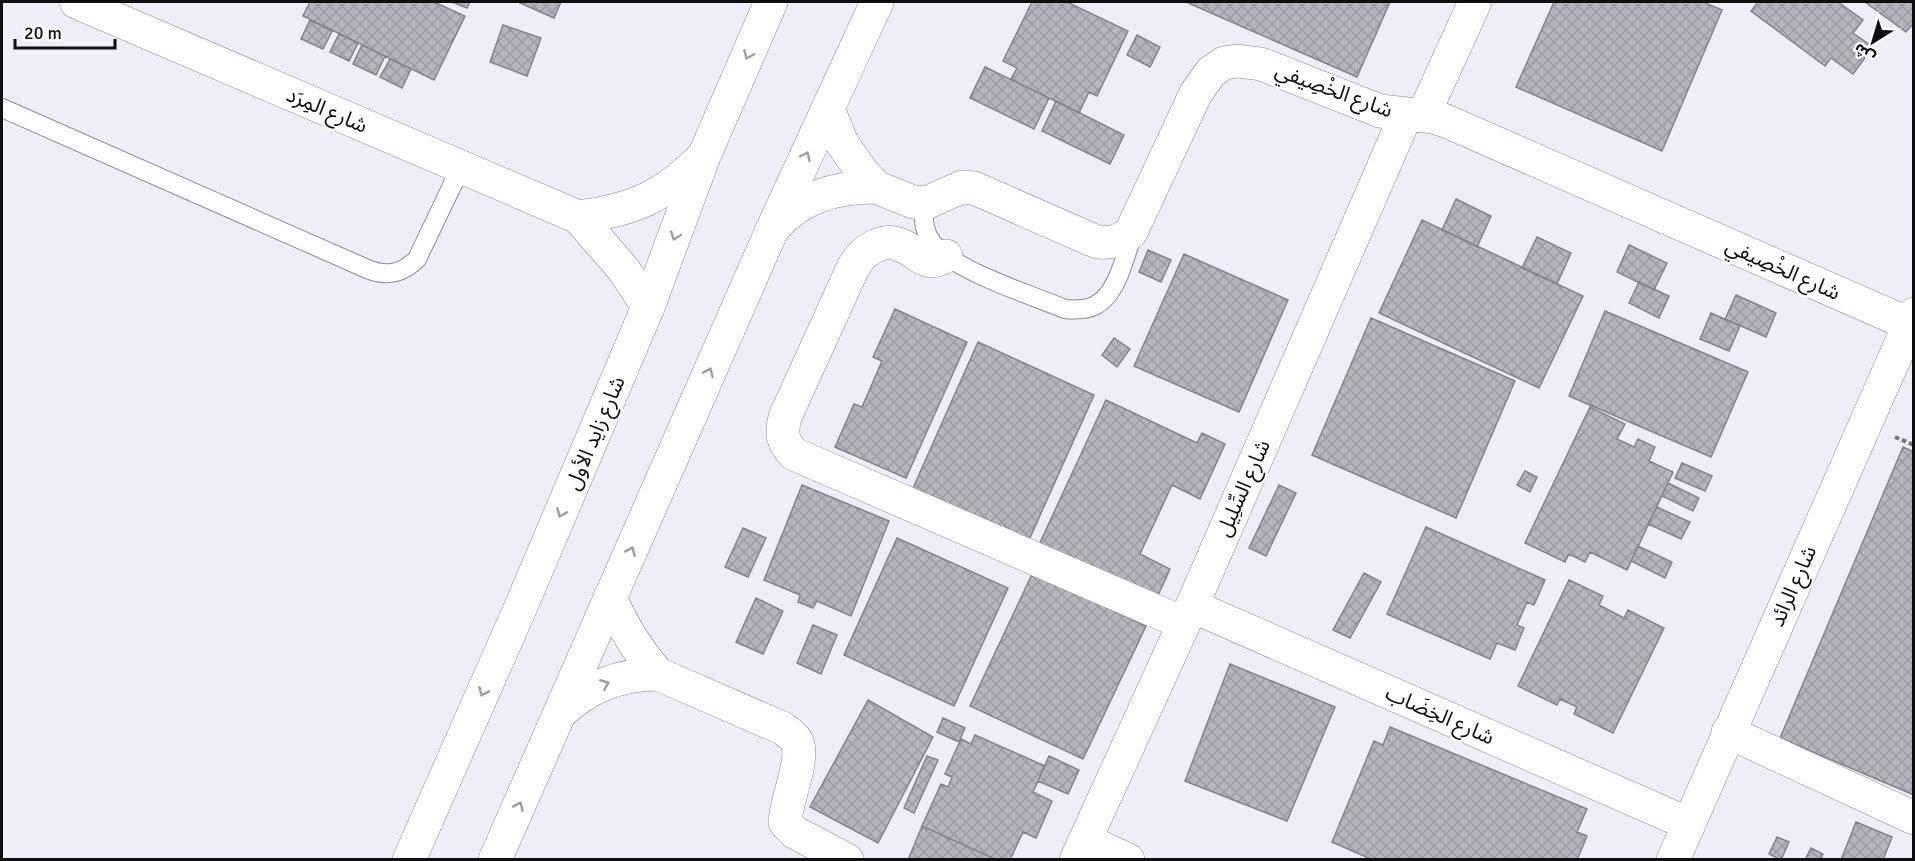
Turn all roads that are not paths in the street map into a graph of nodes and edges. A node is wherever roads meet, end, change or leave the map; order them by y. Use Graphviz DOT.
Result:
graph roads {
  1 [pos="76,2"];
  2 [pos="771,2"];
  3 [pos="878,2"];
  4 [pos="1475,2"];
  5 [pos="2,108"];
  6 [pos="828,109"];
  7 [pos="1415,116"];
  8 [pos="704,156"];
  9 [pos="460,167"];
  10 [pos="876,187"];
  11 [pos="926,203"];
  12 [pos="578,217"];
  13 [pos="1138,219"];
  14 [pos="772,230"];
  15 [pos="946,256"];
  16 [pos="648,307"];
  17 [pos="1911,319"];
  18 [pos="610,597"];
  19 [pos="1188,615"];
  20 [pos="658,674"];
  21 [pos="560,713"];
  22 [pos="1728,732"];
  23 [pos="1914,818"];
  24 [pos="1689,824"];
  25 [pos="1080,850"];
  26 [pos="409,860"];
  27 [pos="495,860"];
  28 [pos="847,860"];
  29 [pos="1128,860"];
  30 [pos="1673,860"];
  1 -- 9 [label="street, شارع المِرَد"];
  2 -- 8 [label="street, شارع زايد الأول, one-way"];
  3 -- 6 [label="street"];
  4 -- 7 [label="street, شارع السِّلِيل"];
  5 -- 9 [label="lane"];
  6 -- 10 [label="street"];
  14 -- 6 [label="street, one-way"];
  7 -- 13 [label="street, شارع الخْصِيفي"];
  7 -- 17 [label="street, شارع الخْصِيفي"];
  7 -- 19 [label="street, شارع السِّلِيل"];
  8 -- 12 [label="street"];
  8 -- 16 [label="street, شارع زايد الأول, one-way"];
  9 -- 12 [label="street, شارع المِرَد"];
  10 -- 11 [label="street"];
  10 -- 14 [label="street"];
  11 -- 13 [label="street, شارع الخْصِيفي"];
  11 -- 15 [label="lane"];
  12 -- 16 [label="street, شارع المِرَد"];
  13 -- 15 [label="lane"];
  18 -- 14 [label="street, one-way"];
  15 -- 19 [label="street, شارع الخِضَاب"];
  16 -- 26 [label="street, شارع زايد الأول, one-way"];
  17 -- 22 [label="street, شارع الرائد"];
  18 -- 20 [label="street"];
  18 -- 21 [label="street"];
  19 -- 24 [label="street, شارع الخِضَاب"];
  19 -- 25 [label="street, شارع السِّلِيل"];
  21 -- 20 [label="street, one-way"];
  20 -- 28 [label="street"];
  27 -- 21 [label="street, one-way"];
  22 -- 23 [label="street"];
  22 -- 24 [label="street, شارع الرائد"];
  24 -- 30 [label="street, شارع الرائد"];
  25 -- 29 [label="street"];
}
